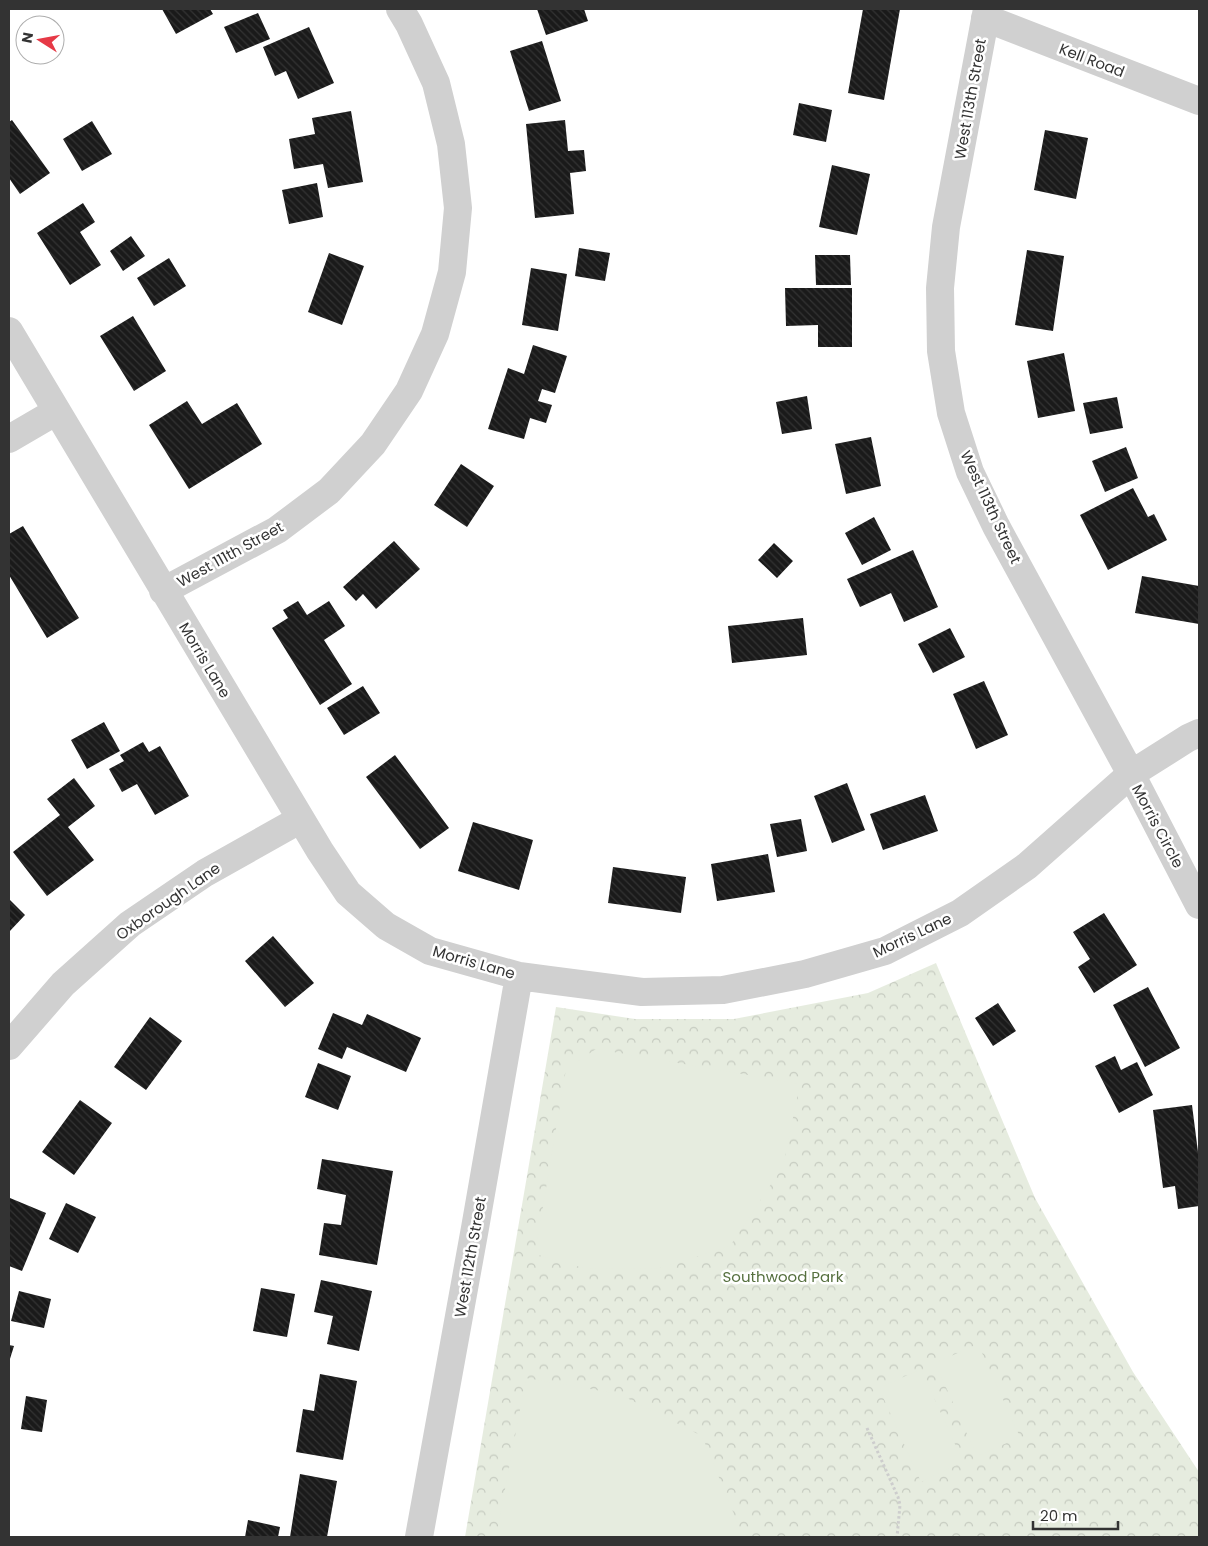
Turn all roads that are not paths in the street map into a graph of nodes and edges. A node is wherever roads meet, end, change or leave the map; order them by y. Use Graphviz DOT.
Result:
graph roads {
  1 [pos="400,9"];
  2 [pos="986,14"];
  3 [pos="1199,102"];
  4 [pos="9,331"];
  5 [pos="57,411"];
  6 [pos="9,440"];
  7 [pos="163,591"];
  8 [pos="1199,733"];
  9 [pos="1131,774"];
  10 [pos="301,819"];
  11 [pos="1199,905"];
  12 [pos="519,976"];
  13 [pos="9,1046"];
  14 [pos="419,1537"];
  1 -- 7 [label="street, West 111th Street"];
  2 -- 3 [label="street, Kell Road"];
  2 -- 9 [label="street, West 113th Street"];
  4 -- 5 [label="street, Morris Lane"];
  5 -- 6 [label="street"];
  5 -- 7 [label="street, Morris Lane"];
  7 -- 10 [label="street, Morris Lane"];
  8 -- 9 [label="street, Morris Lane"];
  9 -- 11 [label="street, Morris Circle"];
  9 -- 12 [label="street, Morris Lane"];
  10 -- 12 [label="street, Morris Lane"];
  10 -- 13 [label="street, Oxborough Lane"];
  12 -- 14 [label="street, West 112th Street"];
}
